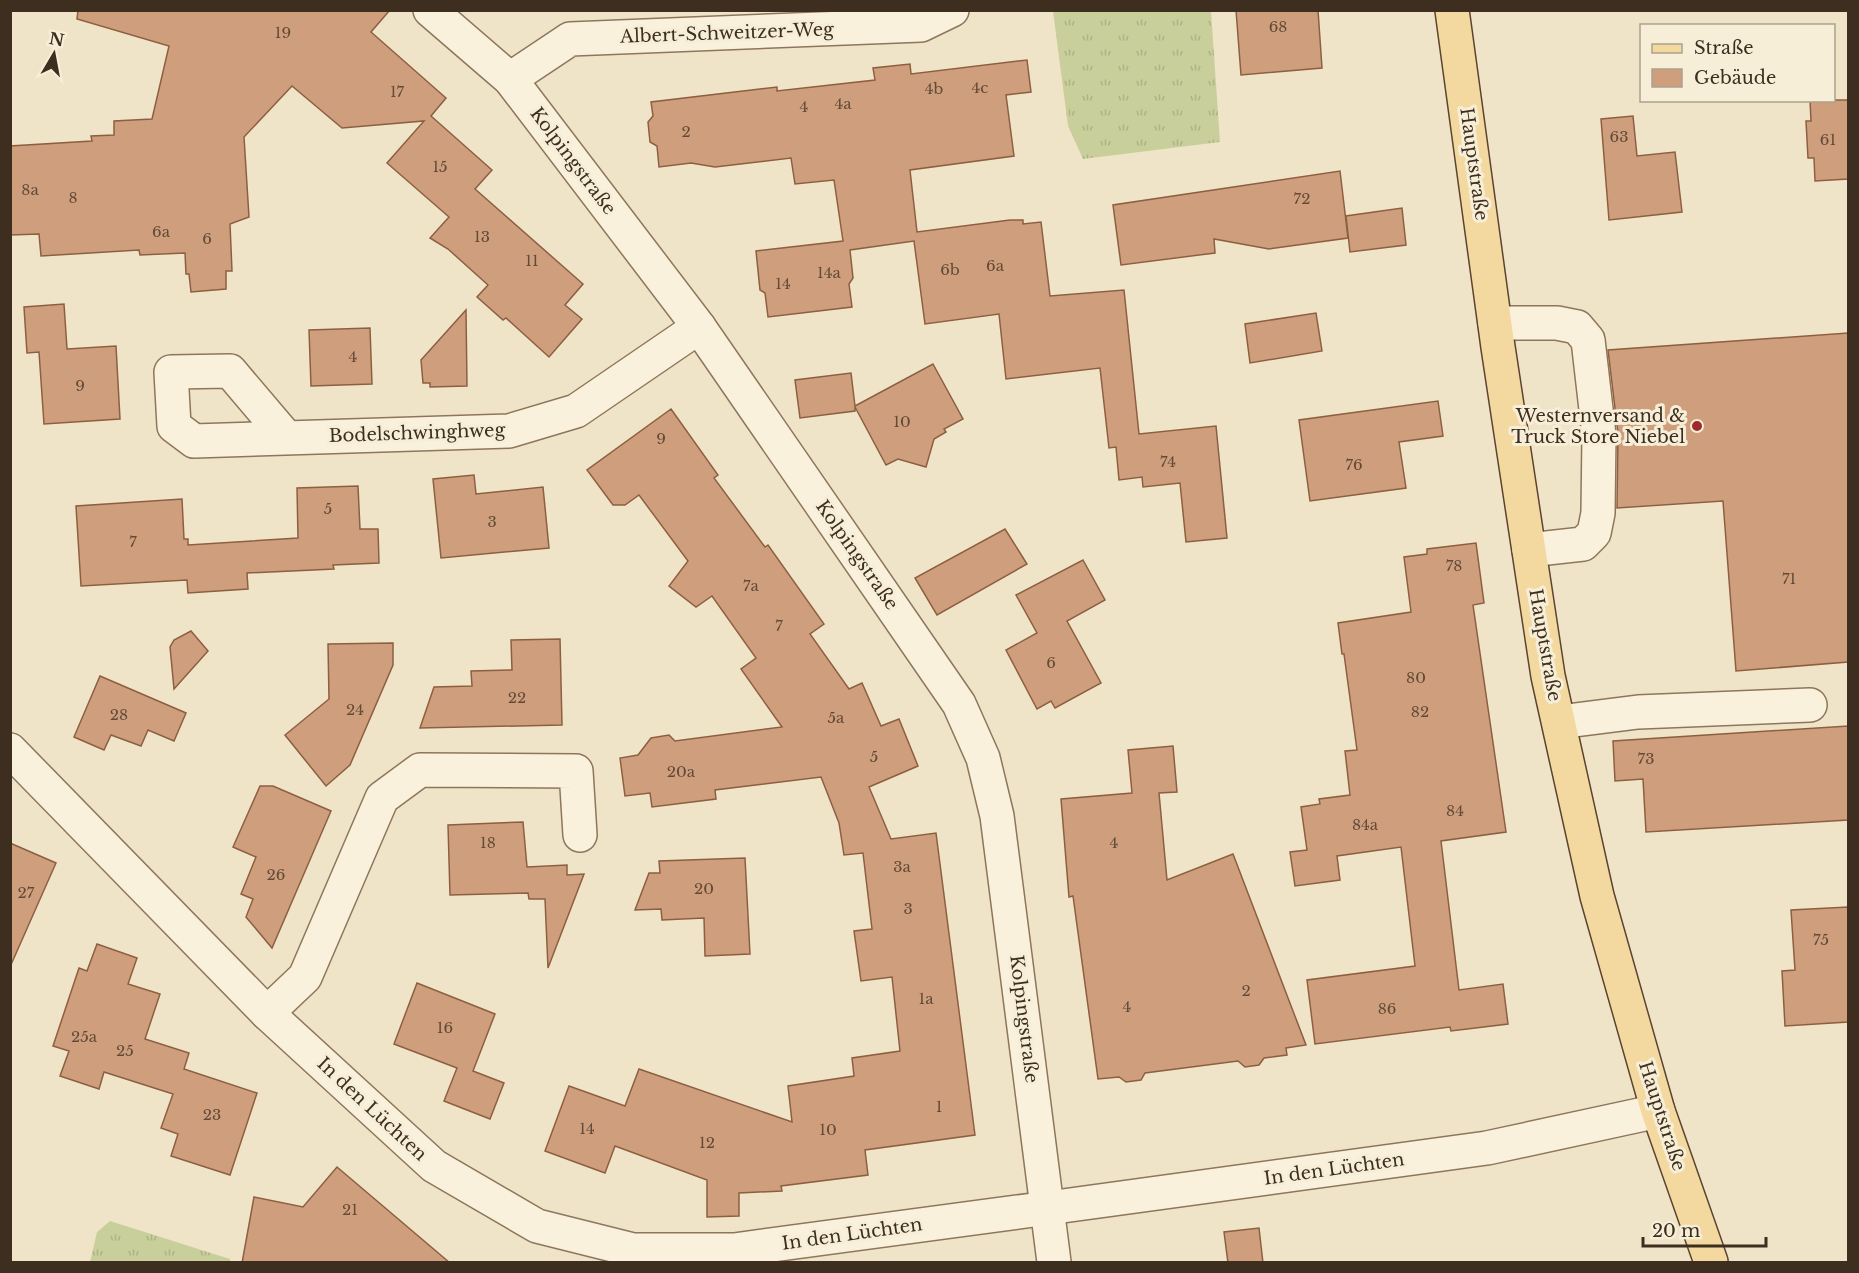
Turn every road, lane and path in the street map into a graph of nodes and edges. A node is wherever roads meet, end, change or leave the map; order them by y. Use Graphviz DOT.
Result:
graph roads {
  1 [pos="430,10"];
  2 [pos="952,10"];
  3 [pos="1452,10"];
  4 [pos="510,79"];
  5 [pos="1495,323"];
  6 [pos="699,327"];
  7 [pos="286,437"];
  8 [pos="1529,550"];
  9 [pos="1810,705"];
  10 [pos="1559,722"];
  11 [pos="10,750"];
  12 [pos="580,835"];
  13 [pos="267,1013"];
  14 [pos="1658,1111"];
  15 [pos="1048,1208"];
  16 [pos="1054,1263"];
  17 [pos="1711,1263"];
  1 -- 4 [label="street, Kolpingstraße"];
  2 -- 4 [label="street, Albert-Schweitzer-Weg"];
  3 -- 5 [label="main road, Hauptstraße"];
  4 -- 6 [label="street, Kolpingstraße"];
  5 -- 8 [label="main road, Hauptstraße"];
  5 -- 8 [label="street"];
  6 -- 7 [label="street, Bodelschwinghweg"];
  6 -- 15 [label="street, Kolpingstraße"];
  8 -- 10 [label="main road, Hauptstraße"];
  9 -- 10 [label="street"];
  10 -- 14 [label="main road, Hauptstraße"];
  11 -- 13 [label="street, In den Lüchten"];
  12 -- 13 [label="street"];
  13 -- 15 [label="street, In den Lüchten"];
  14 -- 15 [label="street, In den Lüchten"];
  14 -- 17 [label="main road, Hauptstraße"];
  15 -- 16 [label="street, Kolpingstraße"];
}
